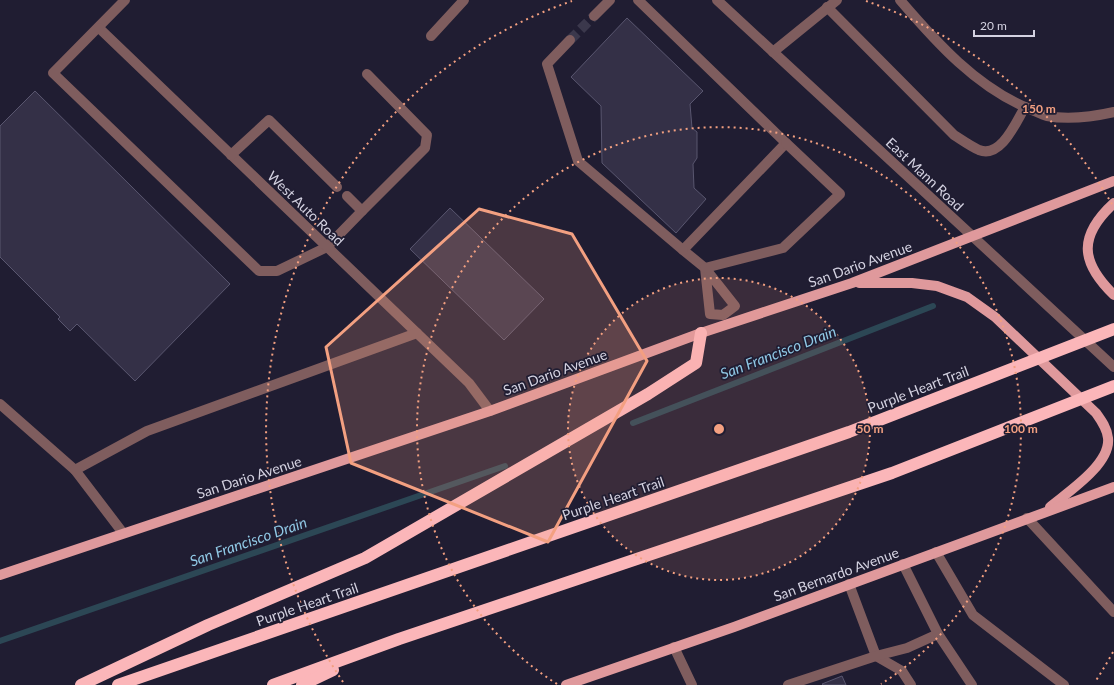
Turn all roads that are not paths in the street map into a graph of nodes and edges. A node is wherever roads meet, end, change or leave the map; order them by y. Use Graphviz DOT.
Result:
graph roads {
  1 [pos="125,0"];
  2 [pos="464,0"];
  3 [pos="610,0"];
  4 [pos="638,0"];
  5 [pos="717,0"];
  6 [pos="836,0"];
  7 [pos="900,0"];
  8 [pos="827,7"];
  9 [pos="594,16"];
  10 [pos="99,28"];
  11 [pos="431,36"];
  12 [pos="570,40"];
  13 [pos="773,52"];
  14 [pos="367,74"];
  15 [pos="1025,107"];
  16 [pos="1114,112"];
  17 [pos="786,143"];
  18 [pos="231,155"];
  19 [pos="1114,181"];
  20 [pos="337,187"];
  21 [pos="347,196"];
  22 [pos="1114,203"];
  23 [pos="362,211"];
  24 [pos="972,237"];
  25 [pos="327,247"];
  26 [pos="684,250"];
  27 [pos="705,268"];
  28 [pos="852,282"];
  29 [pos="1114,295"];
  30 [pos="724,320"];
  31 [pos="1114,329"];
  32 [pos="417,333"];
  33 [pos="701,333"];
  34 [pos="1114,367"];
  35 [pos="1114,386"];
  36 [pos="0,404"];
  37 [pos="490,411"];
  38 [pos="75,470"];
  39 [pos="1114,487"];
  40 [pos="1044,512"];
  41 [pos="1027,518"];
  42 [pos="123,534"];
  43 [pos="936,552"];
  44 [pos="903,564"];
  45 [pos="0,574"];
  46 [pos="849,584"];
  47 [pos="1114,612"];
  48 [pos="938,634"];
  49 [pos="399,639"];
  50 [pos="674,647"];
  51 [pos="876,656"];
  52 [pos="570,684"];
  53 [pos="81,685"];
  54 [pos="118,685"];
  55 [pos="273,685"];
  56 [pos="302,685"];
  57 [pos="692,685"];
  58 [pos="788,685"];
  59 [pos="911,685"];
  60 [pos="972,685"];
  61 [pos="1064,685"];
  1 -- 10 [label="street"];
  2 -- 11 [label="street"];
  3 -- 9 [label="street"];
  4 -- 17 [label="street"];
  5 -- 13 [label="street, East Mann Road"];
  6 -- 8 [label="street"];
  7 -- 15 [label="street"];
  8 -- 13 [label="street"];
  8 -- 15 [label="street"];
  10 -- 18 [label="street, West Auto Road"];
  10 -- 25 [label="street"];
  12 -- 26 [label="street"];
  13 -- 24 [label="street, East Mann Road"];
  14 -- 23 [label="street"];
  15 -- 16 [label="street"];
  17 -- 26 [label="street"];
  17 -- 27 [label="street"];
  18 -- 20 [label="street"];
  18 -- 25 [label="street, West Auto Road"];
  19 -- 24 [label="main road, San Dario Avenue"];
  21 -- 23 [label="street"];
  22 -- 29 [label="main road"];
  23 -- 25 [label="street"];
  24 -- 28 [label="main road, San Dario Avenue"];
  24 -- 34 [label="street, East Mann Road"];
  25 -- 32 [label="street, West Auto Road"];
  26 -- 27 [label="street"];
  27 -- 30 [label="street"];
  27 -- 30 [label="street"];
  28 -- 30 [label="main road, San Dario Avenue"];
  28 -- 40 [label="main road"];
  30 -- 33 [label="main road, San Dario Avenue"];
  31 -- 54 [label="highway, Purple Heart Trail"];
  32 -- 37 [label="street, West Auto Road"];
  32 -- 38 [label="street"];
  33 -- 37 [label="main road, San Dario Avenue"];
  33 -- 53 [label="highway"];
  35 -- 49 [label="highway"];
  36 -- 38 [label="street"];
  37 -- 42 [label="main road, San Dario Avenue"];
  38 -- 42 [label="street"];
  39 -- 40 [label="main road, San Bernardo Avenue"];
  40 -- 41 [label="main road, San Bernardo Avenue"];
  41 -- 43 [label="main road, San Bernardo Avenue"];
  41 -- 47 [label="street"];
  42 -- 45 [label="main road, San Dario Avenue"];
  43 -- 44 [label="main road, San Bernardo Avenue"];
  43 -- 61 [label="street"];
  44 -- 46 [label="main road, San Bernardo Avenue"];
  44 -- 48 [label="street"];
  46 -- 50 [label="main road, San Bernardo Avenue"];
  46 -- 51 [label="street"];
  48 -- 51 [label="street"];
  48 -- 60 [label="street"];
  49 -- 55 [label="highway"];
  49 -- 56 [label="highway"];
  50 -- 52 [label="main road, San Bernardo Avenue"];
  50 -- 57 [label="street"];
  51 -- 58 [label="street"];
  51 -- 59 [label="street"];
}
